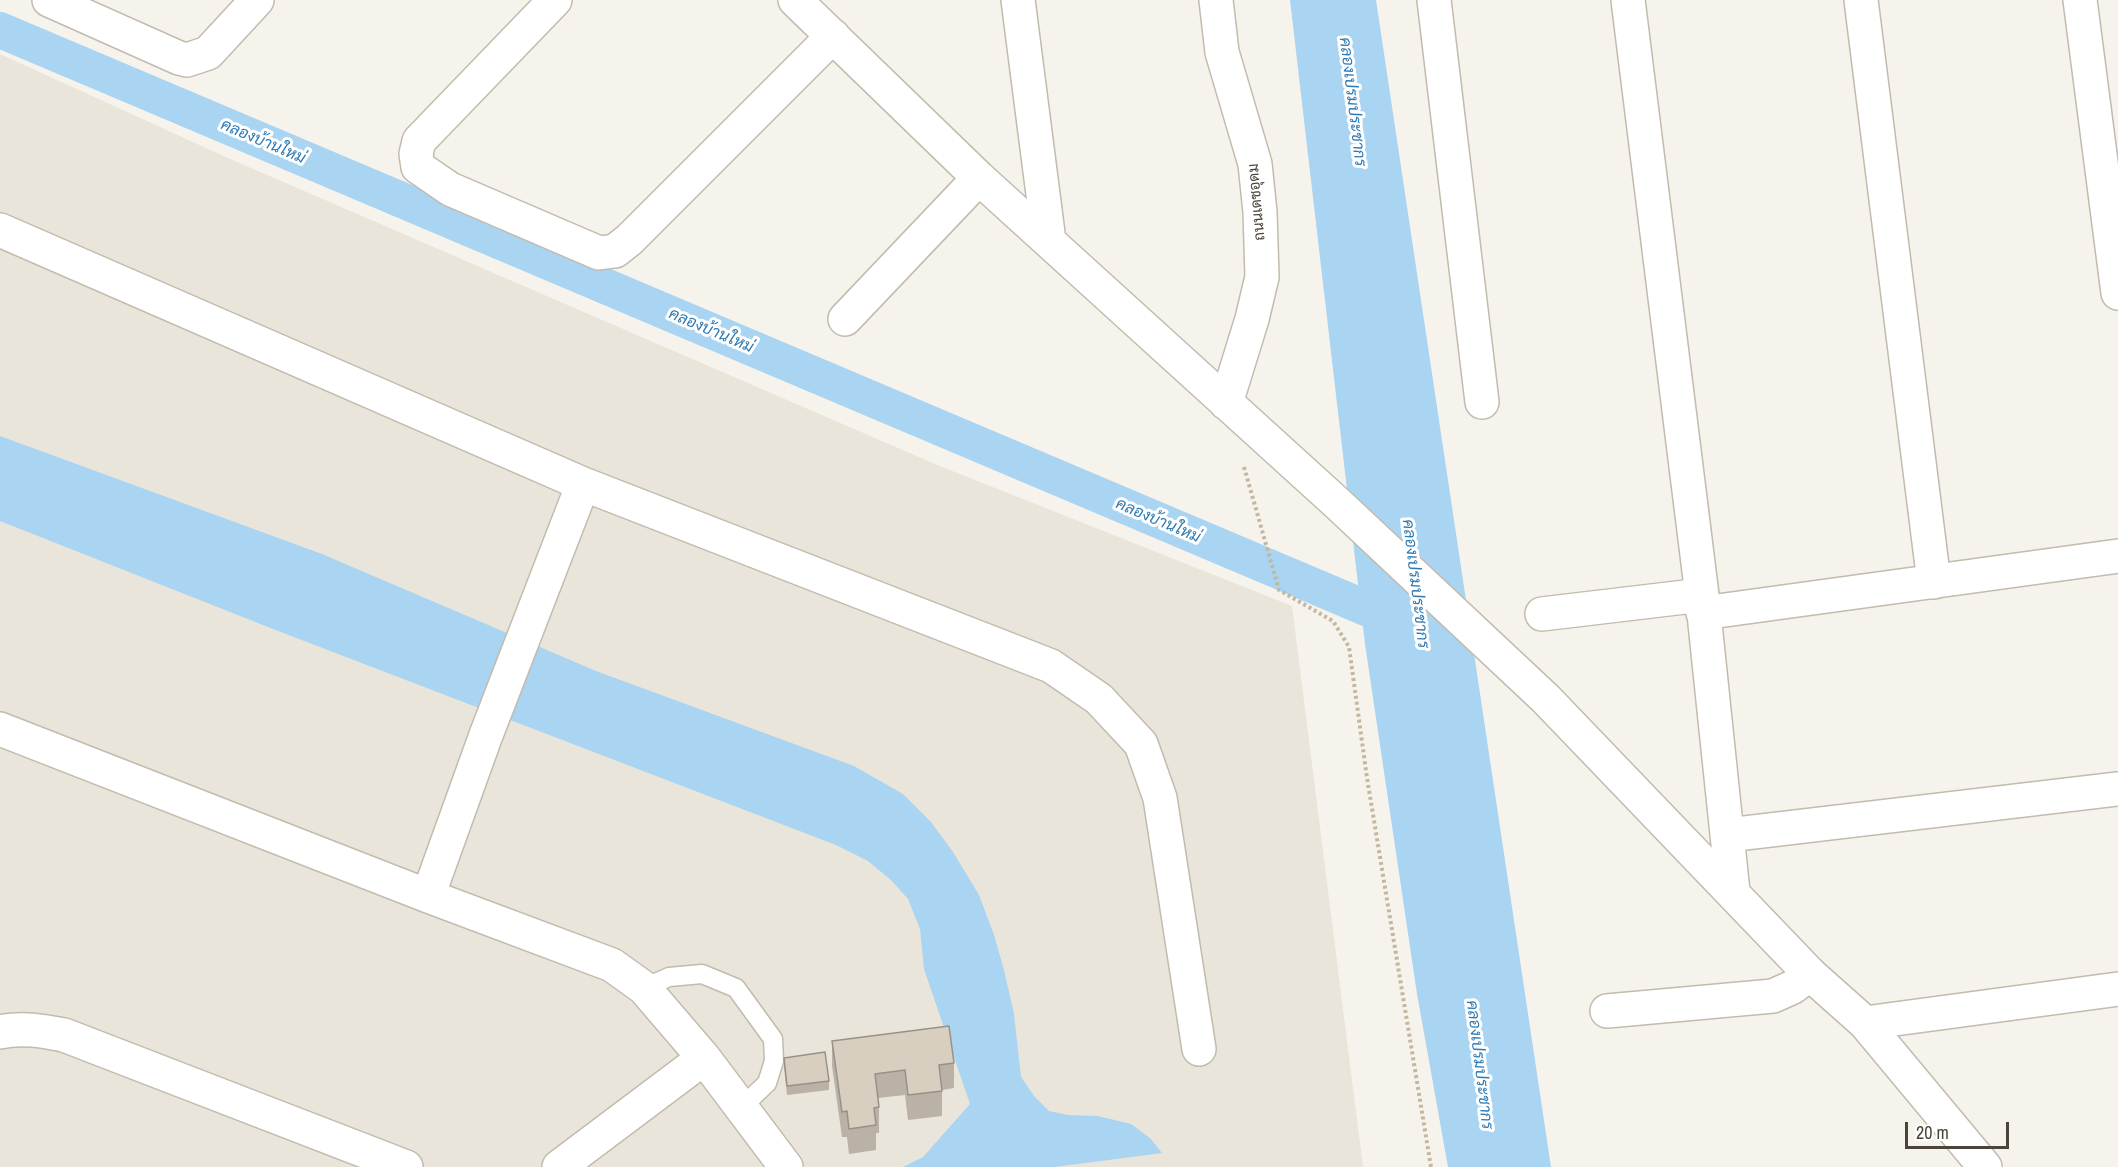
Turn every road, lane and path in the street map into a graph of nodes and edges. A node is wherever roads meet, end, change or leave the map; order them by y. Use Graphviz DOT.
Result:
graph roads {
  1 [pos="49,0"];
  2 [pos="256,0"];
  3 [pos="555,0"];
  4 [pos="795,0"];
  5 [pos="1018,0"];
  6 [pos="1216,0"];
  7 [pos="1434,0"];
  8 [pos="1628,0"];
  9 [pos="1861,0"];
  10 [pos="2080,0"];
  11 [pos="833,36"];
  12 [pos="980,178"];
  13 [pos="0,231"];
  14 [pos="1049,241"];
  15 [pos="2118,293"];
  16 [pos="845,319"];
  17 [pos="1482,402"];
  18 [pos="1226,403"];
  19 [pos="583,484"];
  20 [pos="1262,529"];
  21 [pos="2118,556"];
  22 [pos="1934,582"];
  23 [pos="1702,604"];
  24 [pos="1542,614"];
  25 [pos="0,729"];
  26 [pos="2118,789"];
  27 [pos="1728,835"];
  28 [pos="1733,892"];
  29 [pos="428,896"];
  30 [pos="1810,974"];
  31 [pos="644,988"];
  32 [pos="2118,989"];
  33 [pos="1607,1011"];
  34 [pos="1866,1023"];
  35 [pos="0,1032"];
  36 [pos="1199,1049"];
  37 [pos="704,1058"];
  38 [pos="742,1107"];
  39 [pos="405,1167"];
  40 [pos="559,1167"];
  41 [pos="786,1167"];
  42 [pos="1431,1167"];
  43 [pos="1985,1167"];
  1 -- 2 [label="street"];
  3 -- 11 [label="street"];
  4 -- 11 [label="street"];
  5 -- 14 [label="street"];
  6 -- 18 [label="street, ถนนเดชอุดม"];
  7 -- 17 [label="street"];
  8 -- 23 [label="street"];
  9 -- 22 [label="street"];
  10 -- 15 [label="street"];
  11 -- 12 [label="street"];
  12 -- 14 [label="street"];
  12 -- 16 [label="street"];
  13 -- 19 [label="street"];
  14 -- 18 [label="street"];
  18 -- 28 [label="street"];
  19 -- 29 [label="street"];
  19 -- 36 [label="street"];
  20 -- 42 [label="path"];
  21 -- 22 [label="street"];
  22 -- 23 [label="street"];
  23 -- 24 [label="street"];
  23 -- 27 [label="street"];
  25 -- 29 [label="street"];
  26 -- 27 [label="street"];
  27 -- 28 [label="street"];
  28 -- 30 [label="street"];
  29 -- 31 [label="street"];
  30 -- 33 [label="street"];
  30 -- 34 [label="street"];
  31 -- 37 [label="street"];
  31 -- 38 [label="lane"];
  32 -- 34 [label="street"];
  34 -- 43 [label="street"];
  35 -- 39 [label="street"];
  37 -- 38 [label="street"];
  37 -- 40 [label="street"];
  38 -- 41 [label="street"];
}
